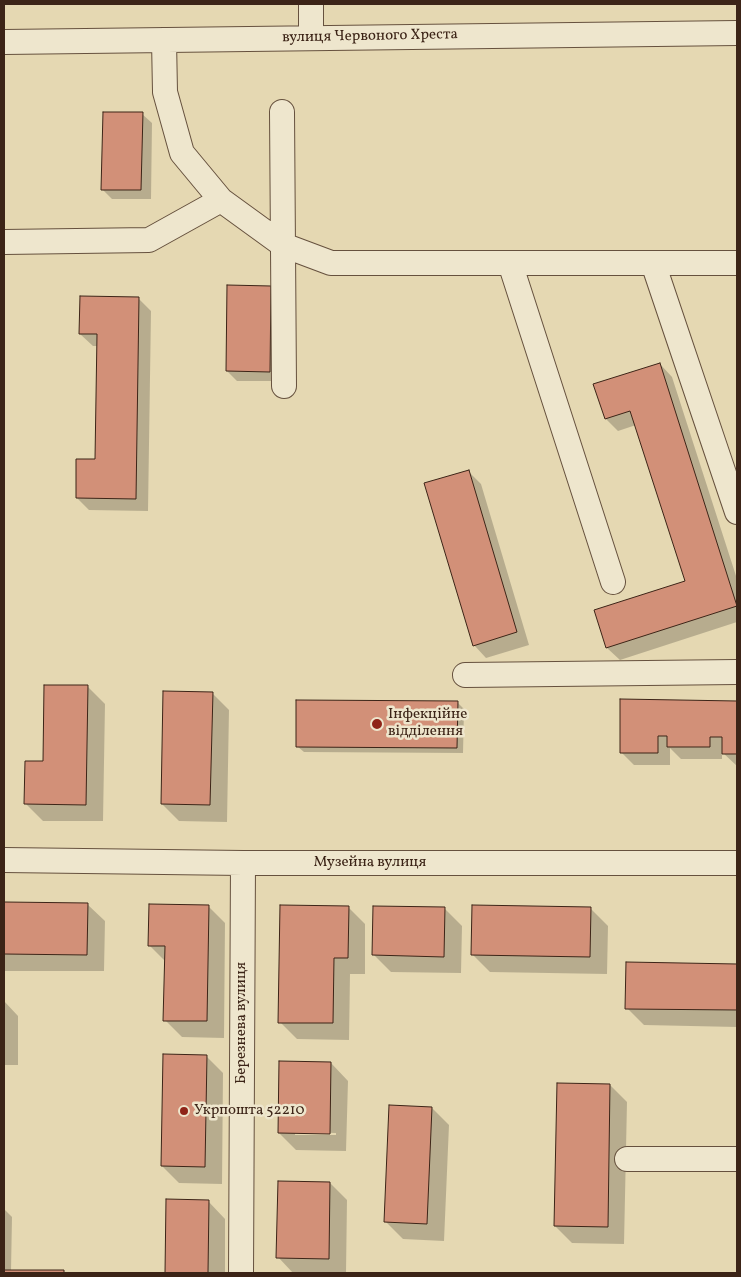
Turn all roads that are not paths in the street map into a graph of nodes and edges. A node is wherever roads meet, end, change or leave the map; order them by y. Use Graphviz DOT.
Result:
graph roads {
  1 [pos="312,4"];
  2 [pos="737,33"];
  3 [pos="311,38"];
  4 [pos="164,40"];
  5 [pos="4,42"];
  6 [pos="282,112"];
  7 [pos="221,200"];
  8 [pos="4,242"];
  9 [pos="283,245"];
  10 [pos="510,263"];
  11 [pos="654,263"];
  12 [pos="737,263"];
  13 [pos="284,386"];
  14 [pos="737,512"];
  15 [pos="613,582"];
  16 [pos="737,672"];
  17 [pos="465,675"];
  18 [pos="4,860"];
  19 [pos="243,863"];
  20 [pos="737,863"];
  21 [pos="627,1159"];
  22 [pos="737,1160"];
  23 [pos="241,1273"];
  1 -- 3 [label="street"];
  2 -- 3 [label="street, вулиця Червоного Хреста"];
  3 -- 4 [label="street, вулиця Червоного Хреста"];
  4 -- 5 [label="street, вулиця Червоного Хреста"];
  4 -- 7 [label="street"];
  6 -- 9 [label="street"];
  7 -- 8 [label="street"];
  7 -- 9 [label="street"];
  9 -- 10 [label="street"];
  9 -- 13 [label="street"];
  10 -- 11 [label="street"];
  10 -- 15 [label="street"];
  11 -- 12 [label="street"];
  11 -- 14 [label="street"];
  16 -- 17 [label="street"];
  18 -- 19 [label="street, Музейна вулиця"];
  19 -- 20 [label="street, Музейна вулиця"];
  19 -- 23 [label="street, Березнева вулиця"];
  21 -- 22 [label="street"];
}
